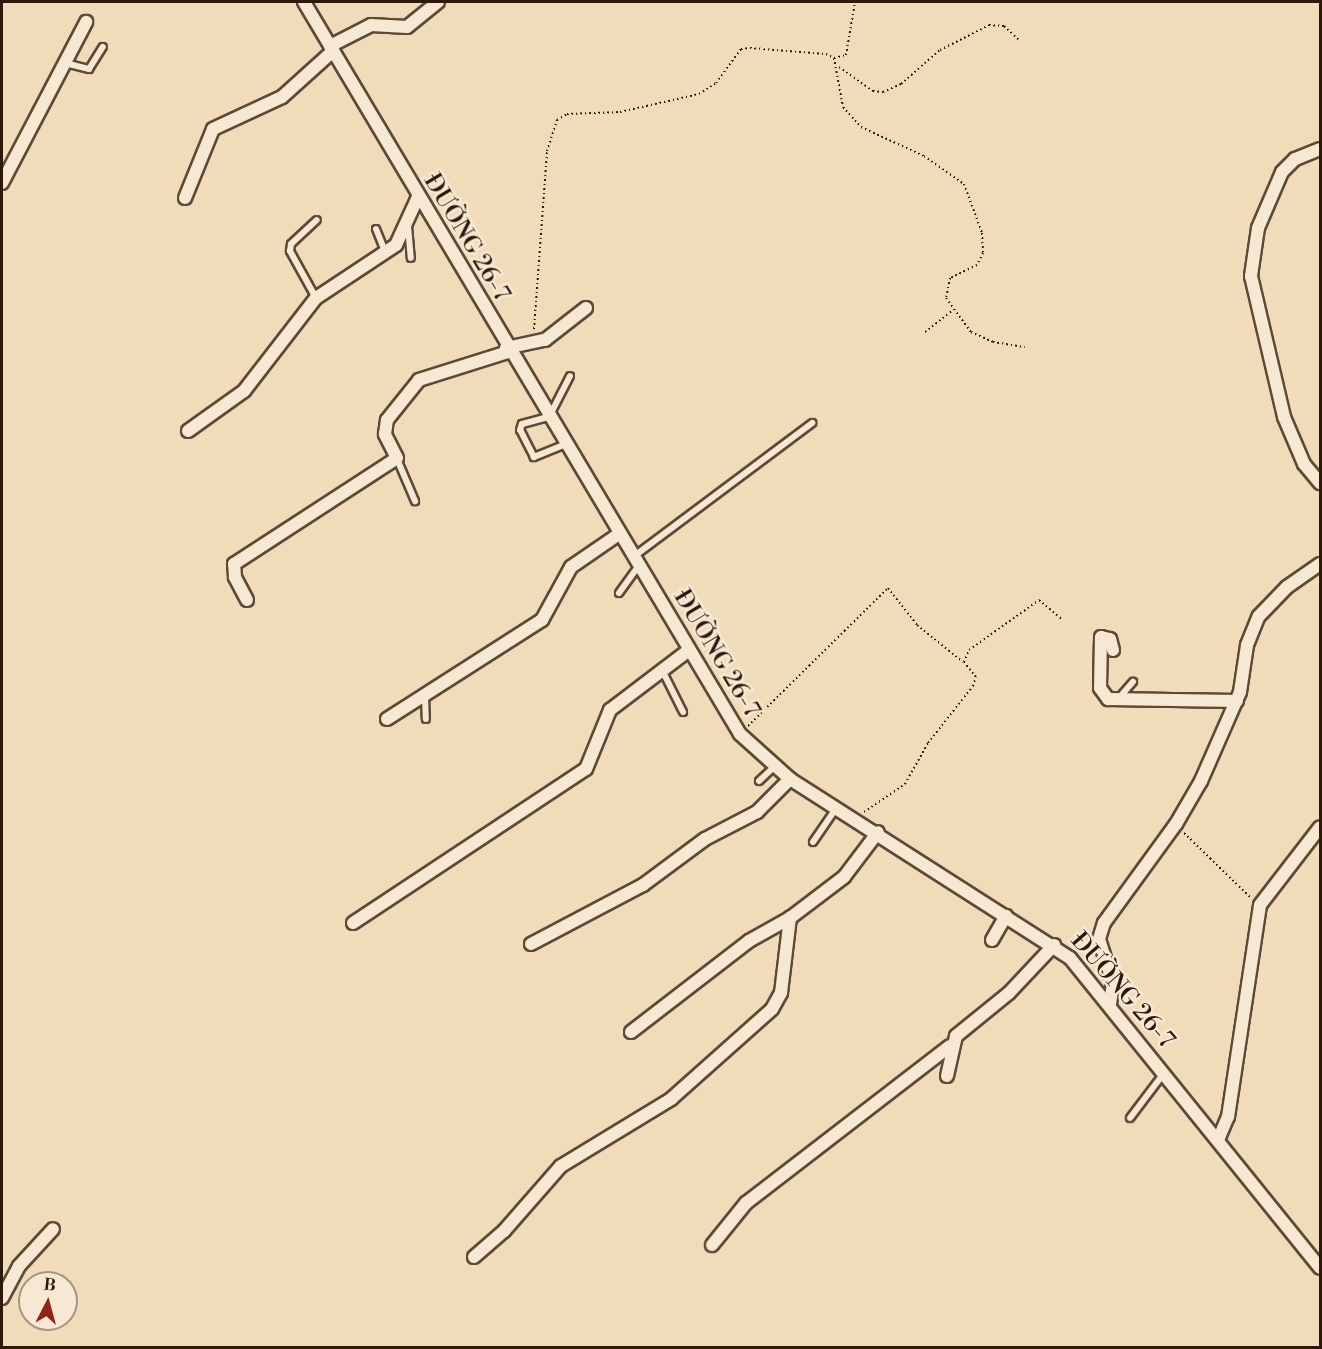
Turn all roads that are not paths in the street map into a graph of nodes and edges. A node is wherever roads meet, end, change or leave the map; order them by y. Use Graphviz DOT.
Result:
graph roads {
  1 [pos="438,2"];
  2 [pos="308,3"];
  3 [pos="86,22"];
  4 [pos="104,47"];
  5 [pos="332,48"];
  6 [pos="65,63"];
  7 [pos="1320,149"];
  8 [pos="2,183"];
  9 [pos="418,197"];
  10 [pos="185,198"];
  11 [pos="317,220"];
  12 [pos="408,223"];
  13 [pos="375,230"];
  14 [pos="386,254"];
  15 [pos="411,258"];
  16 [pos="316,298"];
  17 [pos="586,308"];
  18 [pos="507,350"];
  19 [pos="570,376"];
  20 [pos="549,417"];
  21 [pos="812,423"];
  22 [pos="188,431"];
  23 [pos="566,444"];
  24 [pos="397,458"];
  25 [pos="1320,483"];
  26 [pos="415,501"];
  27 [pos="619,534"];
  28 [pos="635,562"];
  29 [pos="1320,564"];
  30 [pos="619,593"];
  31 [pos="247,600"];
  32 [pos="688,650"];
  33 [pos="1113,650"];
  34 [pos="662,669"];
  35 [pos="1133,682"];
  36 [pos="425,696"];
  37 [pos="1117,699"];
  38 [pos="1237,701"];
  39 [pos="683,712"];
  40 [pos="387,719"];
  41 [pos="426,719"];
  42 [pos="774,767"];
  43 [pos="790,778"];
  44 [pos="759,781"];
  45 [pos="837,806"];
  46 [pos="1320,827"];
  47 [pos="878,832"];
  48 [pos="813,842"];
  49 [pos="1006,916"];
  50 [pos="790,918"];
  51 [pos="353,923"];
  52 [pos="992,940"];
  53 [pos="531,944"];
  54 [pos="1054,945"];
  55 [pos="1110,1004"];
  56 [pos="632,1032"];
  57 [pos="950,1046"];
  58 [pos="1165,1072"];
  59 [pos="946,1076"];
  60 [pos="1130,1118"];
  61 [pos="1218,1140"];
  62 [pos="53,1229"];
  63 [pos="712,1245"];
  64 [pos="474,1257"];
  65 [pos="1320,1268"];
  66 [pos="2,1298"];
  1 -- 5 [label="street"];
  2 -- 5 [label="street, ĐƯỜNG 26-7"];
  3 -- 6 [label="street"];
  4 -- 6 [label="lane"];
  5 -- 9 [label="street, ĐƯỜNG 26-7"];
  5 -- 10 [label="street"];
  6 -- 8 [label="street"];
  7 -- 25 [label="street"];
  9 -- 12 [label="street"];
  9 -- 18 [label="street, ĐƯỜNG 26-7"];
  11 -- 16 [label="lane"];
  12 -- 14 [label="street"];
  12 -- 15 [label="lane"];
  13 -- 14 [label="lane"];
  14 -- 16 [label="street"];
  16 -- 22 [label="street"];
  17 -- 18 [label="street"];
  18 -- 20 [label="street, ĐƯỜNG 26-7"];
  18 -- 24 [label="street"];
  19 -- 20 [label="lane"];
  20 -- 23 [label="street, ĐƯỜNG 26-7"];
  20 -- 23 [label="lane"];
  21 -- 28 [label="lane"];
  23 -- 27 [label="street, ĐƯỜNG 26-7"];
  24 -- 26 [label="lane"];
  24 -- 31 [label="street"];
  27 -- 28 [label="street, ĐƯỜNG 26-7"];
  27 -- 36 [label="street"];
  28 -- 30 [label="lane"];
  28 -- 32 [label="street, ĐƯỜNG 26-7"];
  29 -- 38 [label="street"];
  32 -- 34 [label="street"];
  32 -- 42 [label="street, ĐƯỜNG 26-7"];
  33 -- 37 [label="street"];
  34 -- 39 [label="lane"];
  34 -- 51 [label="street"];
  35 -- 37 [label="lane"];
  36 -- 40 [label="street"];
  36 -- 41 [label="lane"];
  37 -- 38 [label="street"];
  38 -- 55 [label="street"];
  42 -- 43 [label="street, ĐƯỜNG 26-7"];
  42 -- 44 [label="lane"];
  43 -- 45 [label="street, ĐƯỜNG 26-7"];
  43 -- 53 [label="street"];
  45 -- 47 [label="street, ĐƯỜNG 26-7"];
  45 -- 48 [label="lane"];
  46 -- 61 [label="street"];
  47 -- 49 [label="street, ĐƯỜNG 26-7"];
  47 -- 50 [label="street"];
  49 -- 52 [label="street"];
  49 -- 54 [label="street, ĐƯỜNG 26-7"];
  50 -- 56 [label="street"];
  50 -- 64 [label="street"];
  54 -- 55 [label="street, ĐƯỜNG 26-7"];
  54 -- 57 [label="street"];
  55 -- 58 [label="street, ĐƯỜNG 26-7"];
  57 -- 59 [label="street"];
  57 -- 63 [label="street"];
  58 -- 60 [label="lane"];
  58 -- 61 [label="street, ĐƯỜNG 26-7"];
  61 -- 65 [label="street, ĐƯỜNG 26-7"];
  62 -- 66 [label="street"];
}
